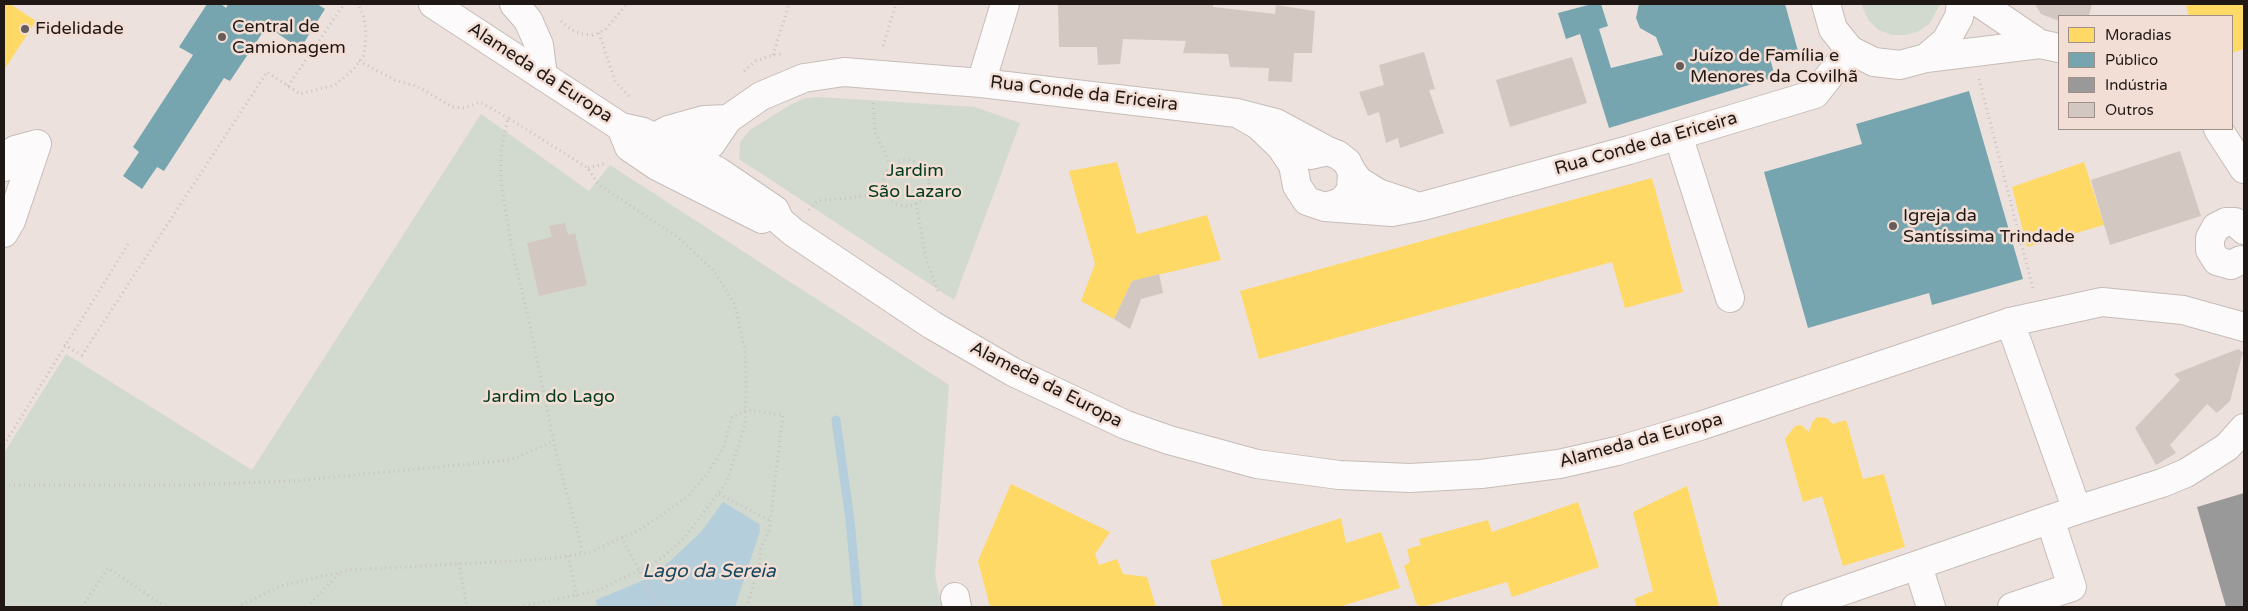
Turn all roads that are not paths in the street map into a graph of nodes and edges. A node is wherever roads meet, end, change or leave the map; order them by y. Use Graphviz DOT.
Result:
graph roads {
  1 [pos="433,4"];
  2 [pos="514,4"];
  3 [pos="1005,4"];
  4 [pos="1826,4"];
  5 [pos="1961,4"];
  6 [pos="1981,4"];
  7 [pos="2050,46"];
  8 [pos="1850,50"];
  9 [pos="1926,58"];
  10 [pos="543,76"];
  11 [pos="981,83"];
  12 [pos="1237,113"];
  13 [pos="728,119"];
  14 [pos="622,126"];
  15 [pos="2219,130"];
  16 [pos="1678,135"];
  17 [pos="653,138"];
  18 [pos="1328,151"];
  19 [pos="683,152"];
  20 [pos="4,166"];
  21 [pos="2244,169"];
  22 [pos="719,172"];
  23 [pos="1352,172"];
  24 [pos="1296,177"];
  25 [pos="1423,206"];
  26 [pos="1324,207"];
  27 [pos="790,215"];
  28 [pos="2244,230"];
  29 [pos="4,233"];
  30 [pos="2241,260"];
  31 [pos="1730,298"];
  32 [pos="2010,322"];
  33 [pos="2244,327"];
  34 [pos="2244,428"];
  35 [pos="2077,510"];
  36 [pos="2050,519"];
  37 [pos="1918,566"];
  38 [pos="1796,607"];
  39 [pos="1931,607"];
  40 [pos="2012,607"];
  1 -- 10 [label="street, Alameda da Europa"];
  2 -- 10 [label="street"];
  3 -- 11 [label="street, Rua Conde da Ericeira"];
  4 -- 8 [label="street"];
  5 -- 9 [label="street"];
  6 -- 7 [label="street"];
  7 -- 9 [label="street"];
  8 -- 9 [label="street"];
  8 -- 16 [label="street, Rua Conde da Ericeira"];
  10 -- 14 [label="street, Alameda da Europa"];
  11 -- 12 [label="street, Rua Conde da Ericeira"];
  11 -- 13 [label="street"];
  12 -- 18 [label="street, Rua Conde da Ericeira"];
  12 -- 24 [label="street, Rua Conde da Ericeira"];
  13 -- 17 [label="street"];
  13 -- 19 [label="street"];
  13 -- 22 [label="street"];
  14 -- 17 [label="street, Alameda da Europa"];
  14 -- 27 [label="street, Alameda da Europa"];
  15 -- 21 [label="street"];
  16 -- 25 [label="street, Rua Conde da Ericeira"];
  16 -- 31 [label="street"];
  17 -- 19 [label="street, Alameda da Europa"];
  18 -- 23 [label="street, Rua Conde da Ericeira"];
  18 -- 24 [label="street"];
  19 -- 22 [label="street, Alameda da Europa"];
  20 -- 29 [label="street"];
  22 -- 27 [label="street, Alameda da Europa"];
  23 -- 25 [label="street, Rua Conde da Ericeira"];
  23 -- 26 [label="street"];
  24 -- 26 [label="street, Rua Conde da Ericeira"];
  25 -- 26 [label="street, Rua Conde da Ericeira"];
  27 -- 32 [label="street, Alameda da Europa"];
  28 -- 30 [label="street"];
  32 -- 33 [label="street, Alameda da Europa"];
  32 -- 35 [label="street"];
  34 -- 35 [label="street"];
  35 -- 36 [label="street"];
  36 -- 37 [label="street"];
  36 -- 40 [label="street"];
  37 -- 38 [label="street"];
  37 -- 39 [label="street"];
}
